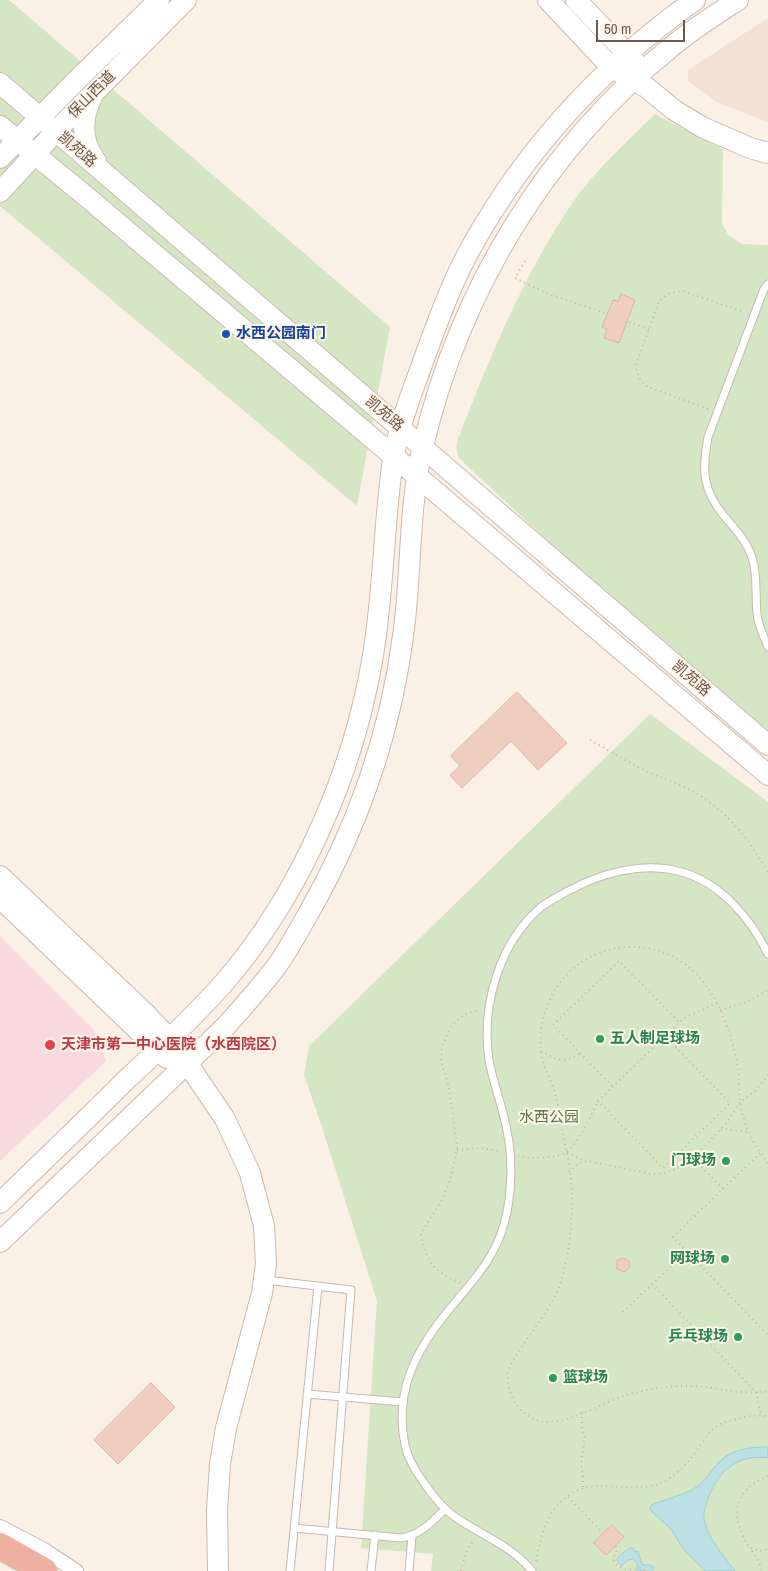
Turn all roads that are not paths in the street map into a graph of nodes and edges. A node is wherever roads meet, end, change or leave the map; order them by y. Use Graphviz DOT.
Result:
graph roads {
  1 [pos="159,0"];
  2 [pos="186,0"];
  3 [pos="548,0"];
  4 [pos="576,0"];
  5 [pos="695,0"];
  6 [pos="738,0"];
  7 [pos="626,54"];
  8 [pos="612,68"];
  9 [pos="638,75"];
  10 [pos="79,78"];
  11 [pos="0,83"];
  12 [pos="94,93"];
  13 [pos="40,117"];
  14 [pos="0,126"];
  15 [pos="57,131"];
  16 [pos="18,141"];
  17 [pos="768,146"];
  18 [pos="768,153"];
  19 [pos="34,155"];
  20 [pos="0,158"];
  21 [pos="103,172"];
  22 [pos="0,192"];
  23 [pos="82,193"];
  24 [pos="768,284"];
  25 [pos="364,397"];
  26 [pos="356,425"];
  27 [pos="400,427"];
  28 [pos="423,446"];
  29 [pos="403,461"];
  30 [pos="387,506"];
  31 [pos="768,647"];
  32 [pos="768,746"];
  33 [pos="768,775"];
  34 [pos="0,876"];
  35 [pos="0,898"];
  36 [pos="768,954"];
  37 [pos="204,1004"];
  38 [pos="142,1022"];
  39 [pos="226,1026"];
  40 [pos="167,1044"];
  41 [pos="182,1066"];
  42 [pos="0,1203"];
  43 [pos="0,1242"];
  44 [pos="259,1279"];
  45 [pos="318,1286"];
  46 [pos="307,1394"];
  47 [pos="343,1397"];
  48 [pos="403,1402"];
  49 [pos="445,1509"];
  50 [pos="0,1527"];
  51 [pos="294,1528"];
  52 [pos="332,1532"];
  53 [pos="375,1535"];
  54 [pos="412,1536"];
  55 [pos="0,1546"];
  56 [pos="44,1571"];
  57 [pos="76,1571"];
  58 [pos="208,1571"];
  59 [pos="218,1571"];
  60 [pos="290,1571"];
  61 [pos="329,1571"];
  62 [pos="372,1571"];
  63 [pos="409,1571"];
  64 [pos="532,1571"];
  1 -- 10 [label="main road, 保山西道"];
  2 -- 12 [label="main road, 保山西道"];
  3 -- 8 [label="main road"];
  4 -- 7 [label="main road"];
  5 -- 7 [label="main road"];
  6 -- 9 [label="main road"];
  7 -- 8 [label="main road"];
  7 -- 9 [label="main road"];
  8 -- 9 [label="main road"];
  8 -- 27 [label="main road"];
  9 -- 17 [label="main road"];
  9 -- 18 [label="main road"];
  9 -- 28 [label="main road"];
  10 -- 13 [label="main road, 保山西道"];
  10 -- 15 [label="main road"];
  11 -- 13 [label="main road, 凯苑路"];
  12 -- 15 [label="main road, 保山西道"];
  12 -- 21 [label="main road"];
  13 -- 15 [label="main road, 凯苑路"];
  13 -- 16 [label="main road, 保山西道"];
  14 -- 16 [label="main road, 凯苑路"];
  15 -- 19 [label="main road, 保山西道"];
  15 -- 21 [label="main road, 凯苑路"];
  15 -- 23 [label="main road"];
  16 -- 19 [label="main road, 凯苑路"];
  16 -- 20 [label="main road, 保山西道"];
  19 -- 22 [label="main road, 保山西道"];
  19 -- 23 [label="main road, 凯苑路"];
  21 -- 25 [label="main road, 凯苑路"];
  23 -- 26 [label="main road, 凯苑路"];
  24 -- 31 [label="lane"];
  25 -- 27 [label="main road, 凯苑路"];
  25 -- 29 [label="main road"];
  26 -- 29 [label="main road, 凯苑路"];
  26 -- 30 [label="main road"];
  27 -- 28 [label="main road, 凯苑路"];
  27 -- 29 [label="main road"];
  28 -- 29 [label="main road"];
  28 -- 32 [label="main road, 凯苑路"];
  29 -- 30 [label="main road"];
  29 -- 33 [label="main road, 凯苑路"];
  29 -- 39 [label="main road"];
  30 -- 37 [label="main road"];
  34 -- 38 [label="main road"];
  35 -- 38 [label="main road"];
  36 -- 48 [label="lane"];
  37 -- 38 [label="main road"];
  37 -- 40 [label="main road"];
  38 -- 40 [label="main road"];
  39 -- 40 [label="main road"];
  39 -- 41 [label="main road"];
  40 -- 41 [label="main road"];
  40 -- 42 [label="main road"];
  41 -- 43 [label="main road"];
  41 -- 44 [label="main road"];
  44 -- 45 [label="lane"];
  44 -- 58 [label="main road"];
  44 -- 59 [label="main road"];
  45 -- 46 [label="lane"];
  45 -- 47 [label="lane"];
  46 -- 47 [label="lane"];
  46 -- 51 [label="lane"];
  47 -- 48 [label="lane"];
  47 -- 52 [label="lane"];
  48 -- 49 [label="lane"];
  49 -- 54 [label="lane"];
  49 -- 64 [label="lane"];
  50 -- 57 [label="street"];
  51 -- 52 [label="lane"];
  51 -- 60 [label="lane"];
  52 -- 53 [label="lane"];
  52 -- 61 [label="lane"];
  53 -- 54 [label="lane"];
  53 -- 62 [label="lane"];
  54 -- 63 [label="lane"];
  55 -- 56 [label="highway"];
}
